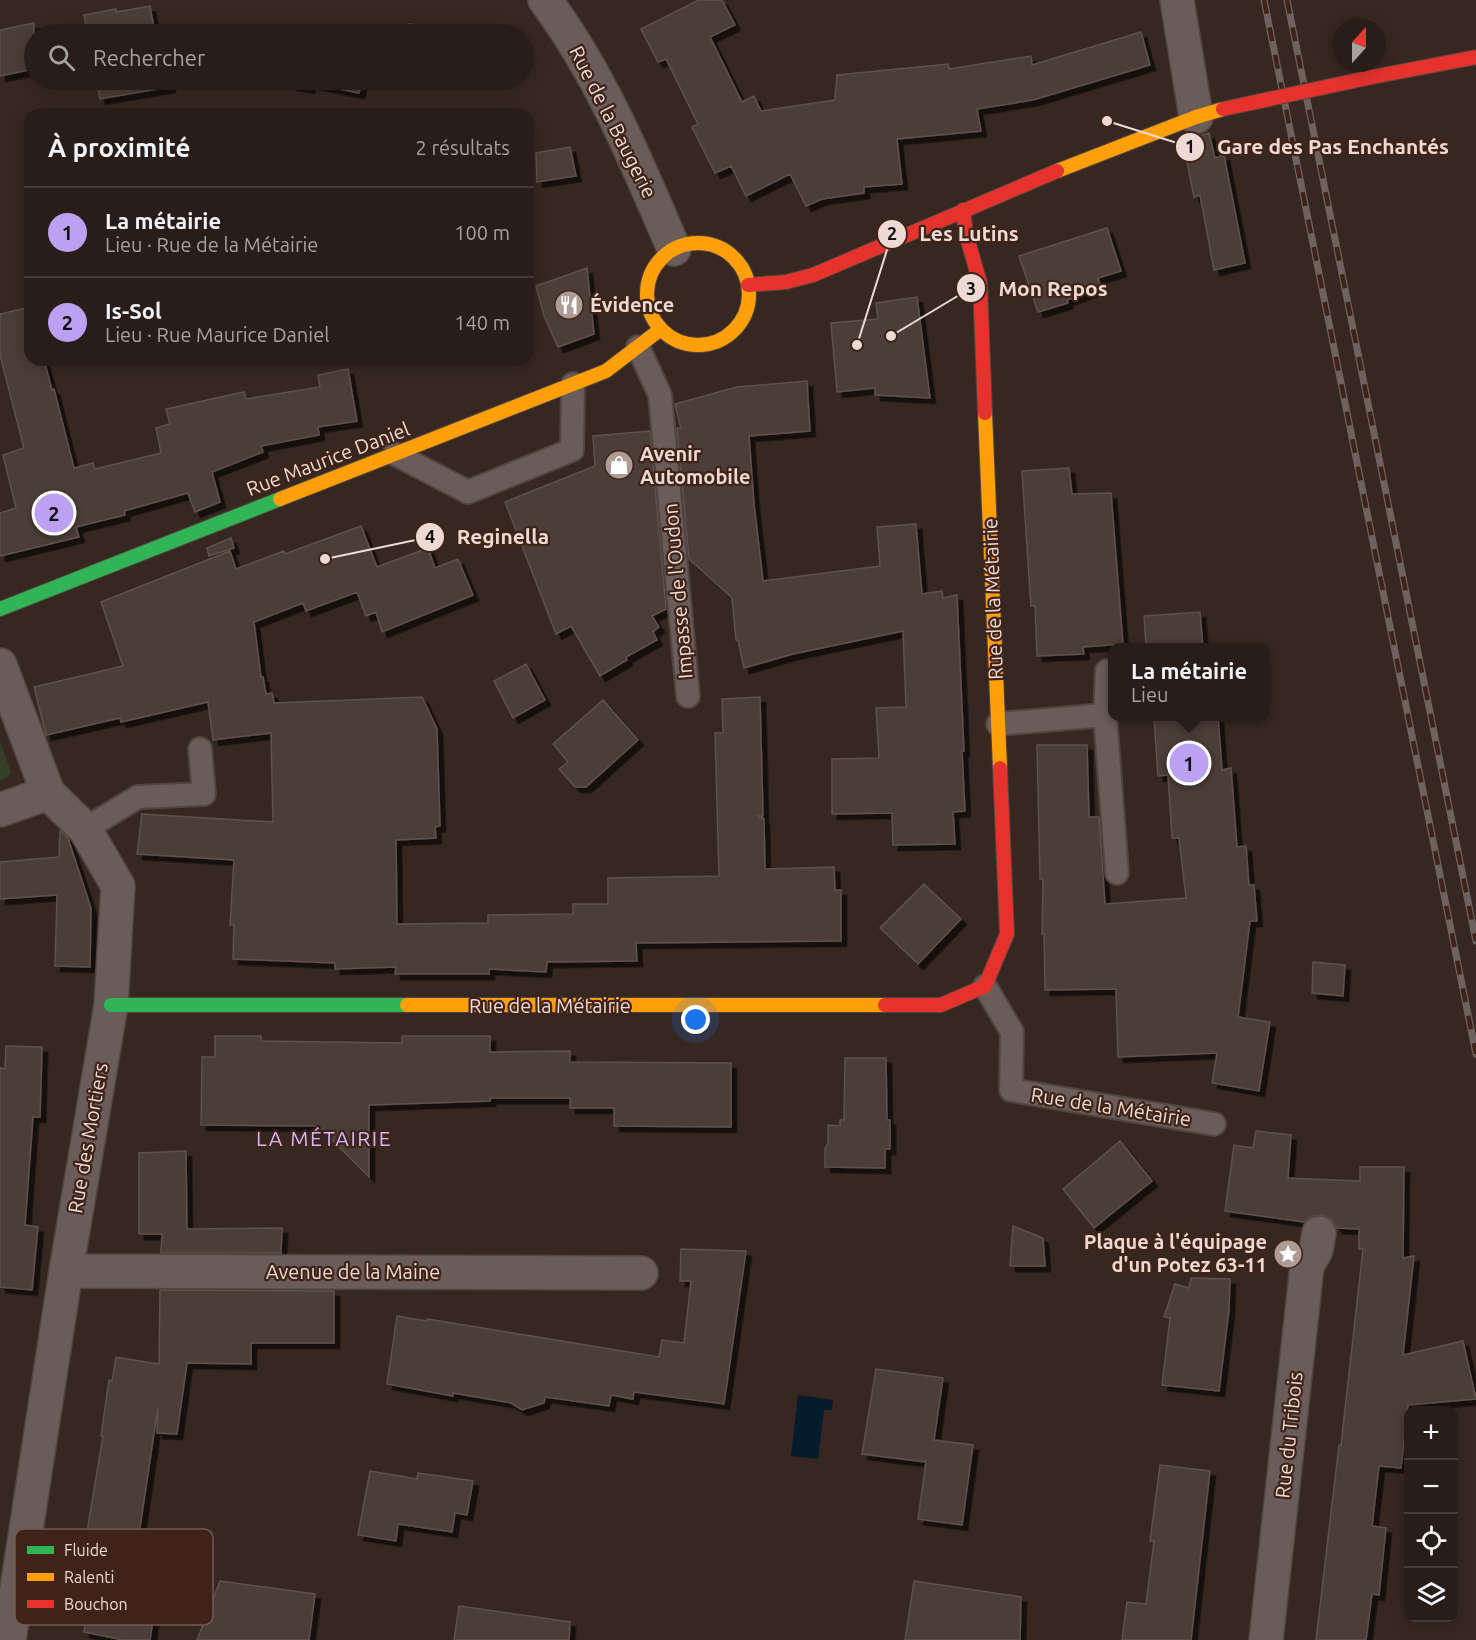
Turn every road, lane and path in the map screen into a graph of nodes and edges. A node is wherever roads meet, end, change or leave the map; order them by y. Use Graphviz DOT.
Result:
graph roads {
  1 [pos="545,0"];
  2 [pos="1177,0"];
  3 [pos="1476,57"];
  4 [pos="1210,113"];
  5 [pos="963,210"];
  6 [pos="674,249"];
  7 [pos="748,285"];
  8 [pos="661,329"];
  9 [pos="638,347"];
  10 [pos="573,384"];
  11 [pos="395,453"];
  12 [pos="0,609"];
  13 [pos="0,665"];
  14 [pos="1107,671"];
  15 [pos="688,696"];
  16 [pos="1105,715"];
  17 [pos="998,724"];
  18 [pos="201,749"];
  19 [pos="48,793"];
  20 [pos="0,810"];
  21 [pos="85,829"];
  22 [pos="1117,873"];
  23 [pos="985,986"];
  24 [pos="111,1005"];
  25 [pos="1214,1124"];
  26 [pos="1319,1233"];
  27 [pos="66,1271"];
  28 [pos="641,1273"];
  29 [pos="26,1529"];
  30 [pos="15,1601"];
  31 [pos="9,1640"];
  32 [pos="1266,1640"];
  1 -- 6 [label="street, Rue de la Baugerie"];
  2 -- 4 [label="street"];
  3 -- 4 [label="street, bridge"];
  4 -- 5 [label="street"];
  5 -- 7 [label="street"];
  5 -- 17 [label="street, Rue de la Métairie"];
  6 -- 7 [label="street"];
  6 -- 8 [label="street"];
  7 -- 8 [label="street"];
  8 -- 9 [label="street, Rue Maurice Daniel"];
  9 -- 10 [label="street, Rue Maurice Daniel"];
  9 -- 15 [label="lane, Impasse de l'Oudon"];
  10 -- 11 [label="street, Rue Maurice Daniel"];
  10 -- 11 [label="lane"];
  11 -- 12 [label="street, Rue Maurice Daniel"];
  13 -- 19 [label="street, Rue des Mortiers"];
  14 -- 16 [label="lane"];
  16 -- 17 [label="lane"];
  16 -- 22 [label="lane"];
  17 -- 23 [label="street, Rue de la Métairie"];
  18 -- 21 [label="lane"];
  19 -- 20 [label="street"];
  19 -- 21 [label="street, Rue des Mortiers"];
  21 -- 24 [label="street, Rue des Mortiers"];
  23 -- 24 [label="street, Rue de la Métairie"];
  23 -- 25 [label="lane, Rue de la Métairie"];
  24 -- 27 [label="street, Rue des Mortiers"];
  26 -- 32 [label="street, Rue du Tribois"];
  27 -- 28 [label="street, Avenue de la Maine"];
  27 -- 29 [label="street, Rue des Mortiers"];
  30 -- 31 [label="street, Rue des Mortiers"];
}
